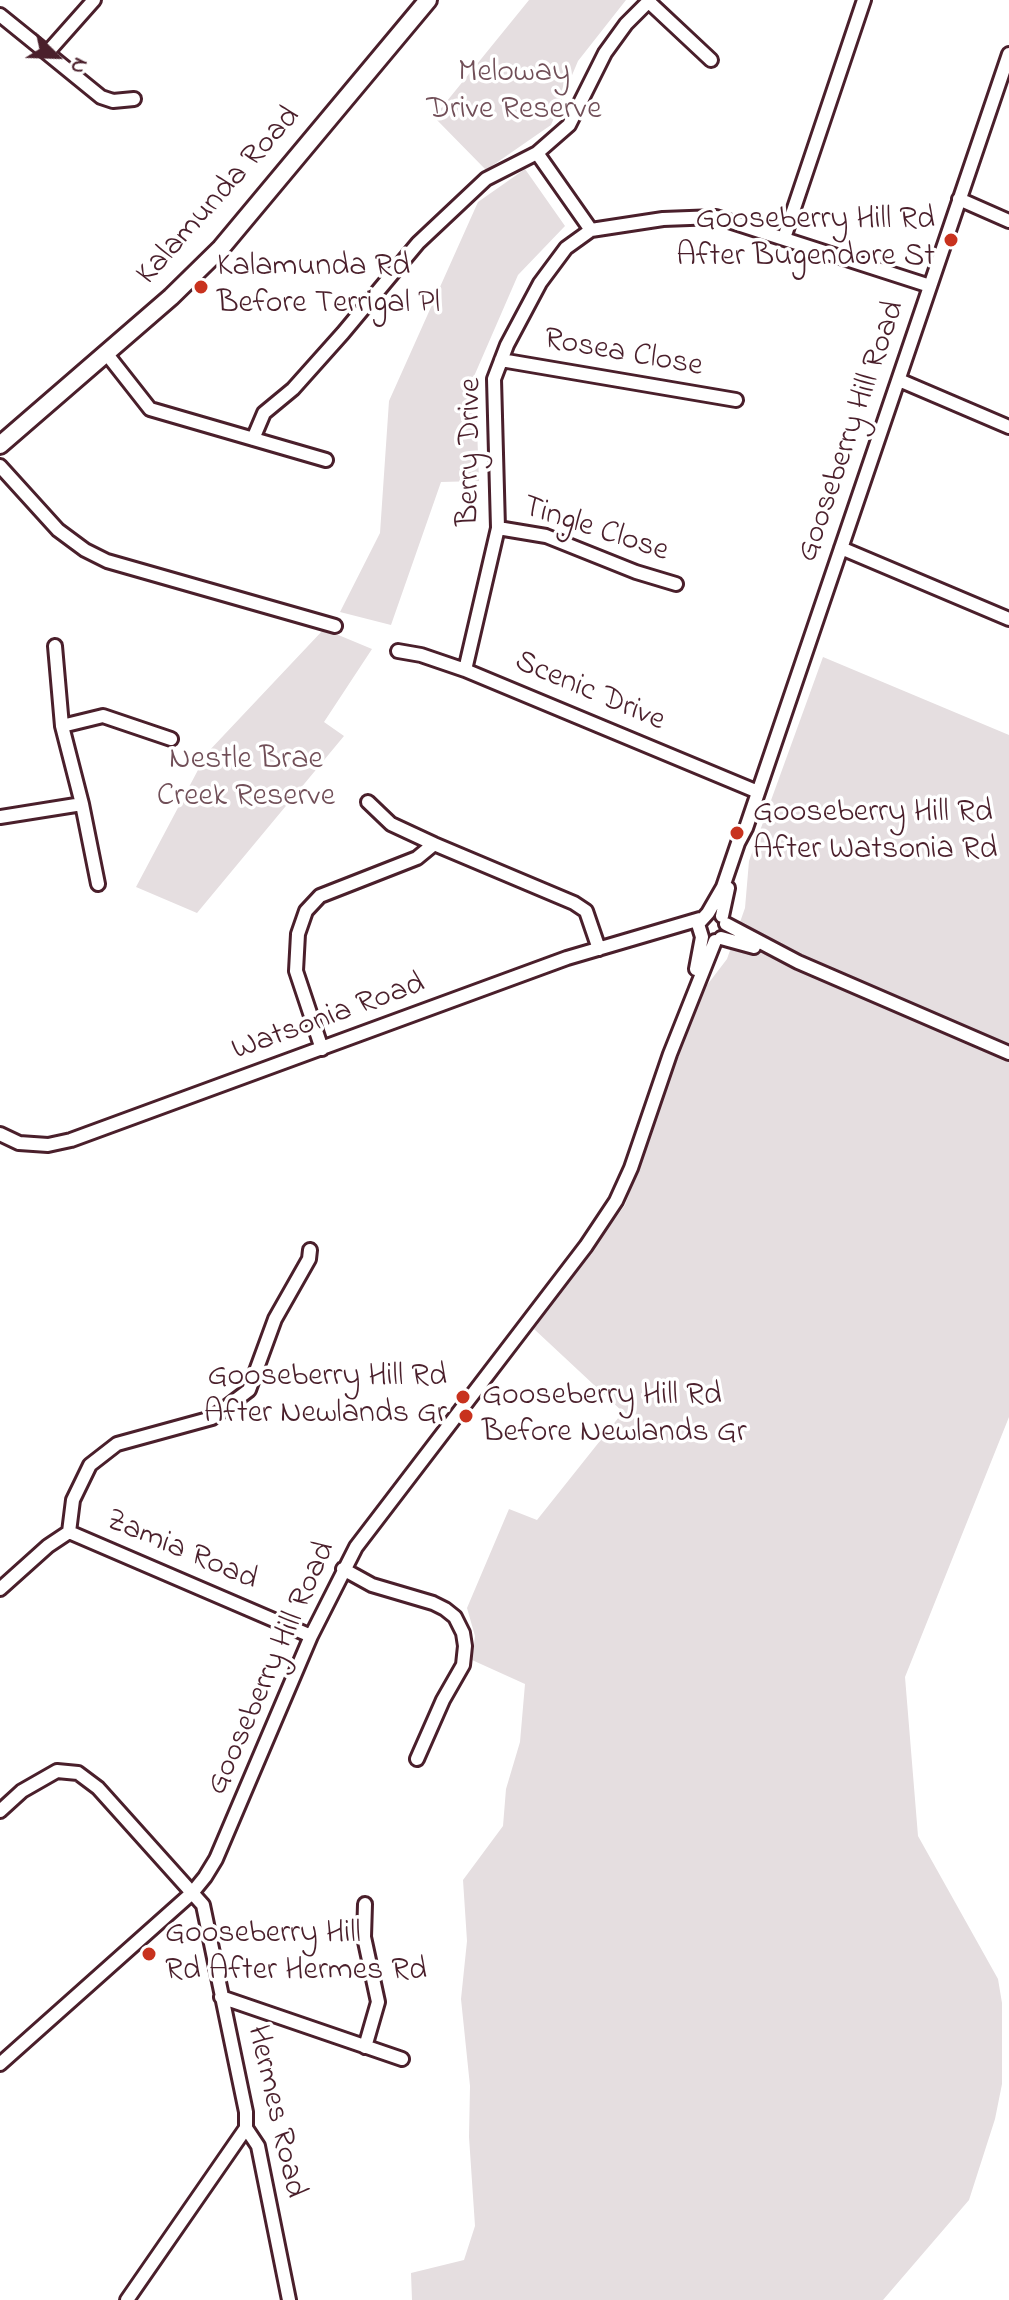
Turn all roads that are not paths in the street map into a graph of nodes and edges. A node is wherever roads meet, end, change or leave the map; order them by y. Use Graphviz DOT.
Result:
graph roads {
  1 [pos="94,0"];
  2 [pos="428,0"];
  3 [pos="649,0"];
  4 [pos="864,0"];
  5 [pos="0,15"];
  6 [pos="47,53"];
  7 [pos="1009,54"];
  8 [pos="711,60"];
  9 [pos="134,99"];
  10 [pos="537,153"];
  11 [pos="959,199"];
  12 [pos="1009,221"];
  13 [pos="591,230"];
  14 [pos="784,238"];
  15 [pos="930,286"];
  16 [pos="106,353"];
  17 [pos="501,360"];
  18 [pos="899,380"];
  19 [pos="736,400"];
  20 [pos="1009,427"];
  21 [pos="253,439"];
  22 [pos="0,445"];
  23 [pos="326,460"];
  24 [pos="0,466"];
  25 [pos="498,528"];
  26 [pos="841,548"];
  27 [pos="676,584"];
  28 [pos="1009,619"];
  29 [pos="335,626"];
  30 [pos="55,646"];
  31 [pos="398,651"];
  32 [pos="465,670"];
  33 [pos="62,726"];
  34 [pos="171,739"];
  35 [pos="758,792"];
  36 [pos="368,802"];
  37 [pos="82,804"];
  38 [pos="0,817"];
  39 [pos="434,844"];
  40 [pos="98,884"];
  41 [pos="714,918"];
  42 [pos="675,926"];
  43 [pos="701,936"];
  44 [pos="718,939"];
  45 [pos="599,949"];
  46 [pos="798,962"];
  47 [pos="322,1049"];
  48 [pos="1009,1053"];
  49 [pos="670,1054"];
  50 [pos="0,1134"];
  51 [pos="310,1250"];
  52 [pos="69,1532"];
  53 [pos="343,1569"];
  54 [pos="0,1589"];
  55 [pos="311,1636"];
  56 [pos="417,1759"];
  57 [pos="0,1811"];
  58 [pos="192,1893"];
  59 [pos="365,1904"];
  60 [pos="221,1997"];
  61 [pos="365,2047"];
  62 [pos="402,2059"];
  63 [pos="0,2064"];
  64 [pos="246,2128"];
  65 [pos="127,2300"];
  66 [pos="289,2300"];
  1 -- 6 [label="street"];
  2 -- 16 [label="main road, Kalamunda Road"];
  3 -- 8 [label="street"];
  3 -- 10 [label="street"];
  4 -- 14 [label="street"];
  5 -- 6 [label="street"];
  6 -- 9 [label="street"];
  7 -- 11 [label="street, Gooseberry Hill Road"];
  10 -- 13 [label="street"];
  10 -- 21 [label="street"];
  11 -- 12 [label="street"];
  11 -- 15 [label="street, Gooseberry Hill Road"];
  13 -- 14 [label="street"];
  13 -- 17 [label="street, Berry Drive"];
  14 -- 15 [label="street"];
  15 -- 18 [label="street, Gooseberry Hill Road"];
  16 -- 21 [label="street"];
  16 -- 22 [label="main road, Kalamunda Road"];
  17 -- 19 [label="street, Rosea Close"];
  17 -- 25 [label="street, Berry Drive"];
  18 -- 20 [label="street"];
  18 -- 26 [label="street, Gooseberry Hill Road"];
  21 -- 23 [label="street"];
  24 -- 29 [label="street"];
  25 -- 27 [label="street, Tingle Close"];
  25 -- 32 [label="street, Berry Drive"];
  26 -- 28 [label="street"];
  26 -- 35 [label="street, Gooseberry Hill Road"];
  30 -- 33 [label="street"];
  31 -- 32 [label="street, Scenic Drive"];
  32 -- 35 [label="street, Scenic Drive"];
  33 -- 34 [label="street"];
  33 -- 37 [label="street"];
  35 -- 41 [label="street, Gooseberry Hill Road"];
  36 -- 39 [label="street"];
  37 -- 38 [label="street"];
  37 -- 40 [label="street"];
  39 -- 45 [label="street"];
  39 -- 47 [label="street"];
  41 -- 42 [label="street, Watsonia Road"];
  41 -- 43 [label="street, Gooseberry Hill Road"];
  41 -- 44 [label="street, Gooseberry Hill Road"];
  41 -- 46 [label="street"];
  42 -- 43 [label="street"];
  42 -- 45 [label="street, Watsonia Road"];
  43 -- 44 [label="street"];
  43 -- 49 [label="street, Gooseberry Hill Road"];
  44 -- 46 [label="street"];
  44 -- 49 [label="street, Gooseberry Hill Road"];
  45 -- 47 [label="street, Watsonia Road"];
  46 -- 48 [label="street"];
  47 -- 50 [label="street, Watsonia Road"];
  49 -- 53 [label="street, Gooseberry Hill Road"];
  51 -- 52 [label="street"];
  52 -- 54 [label="street, Zamia Road"];
  52 -- 55 [label="street, Zamia Road"];
  53 -- 55 [label="street, Gooseberry Hill Road"];
  53 -- 56 [label="street"];
  55 -- 58 [label="street, Gooseberry Hill Road"];
  57 -- 58 [label="street, Hermes Road"];
  58 -- 60 [label="street, Hermes Road"];
  58 -- 63 [label="street, Gooseberry Hill Road"];
  59 -- 61 [label="street"];
  60 -- 61 [label="street"];
  60 -- 64 [label="street, Hermes Road"];
  61 -- 62 [label="street"];
  64 -- 65 [label="street"];
  64 -- 66 [label="street, Hermes Road"];
}
